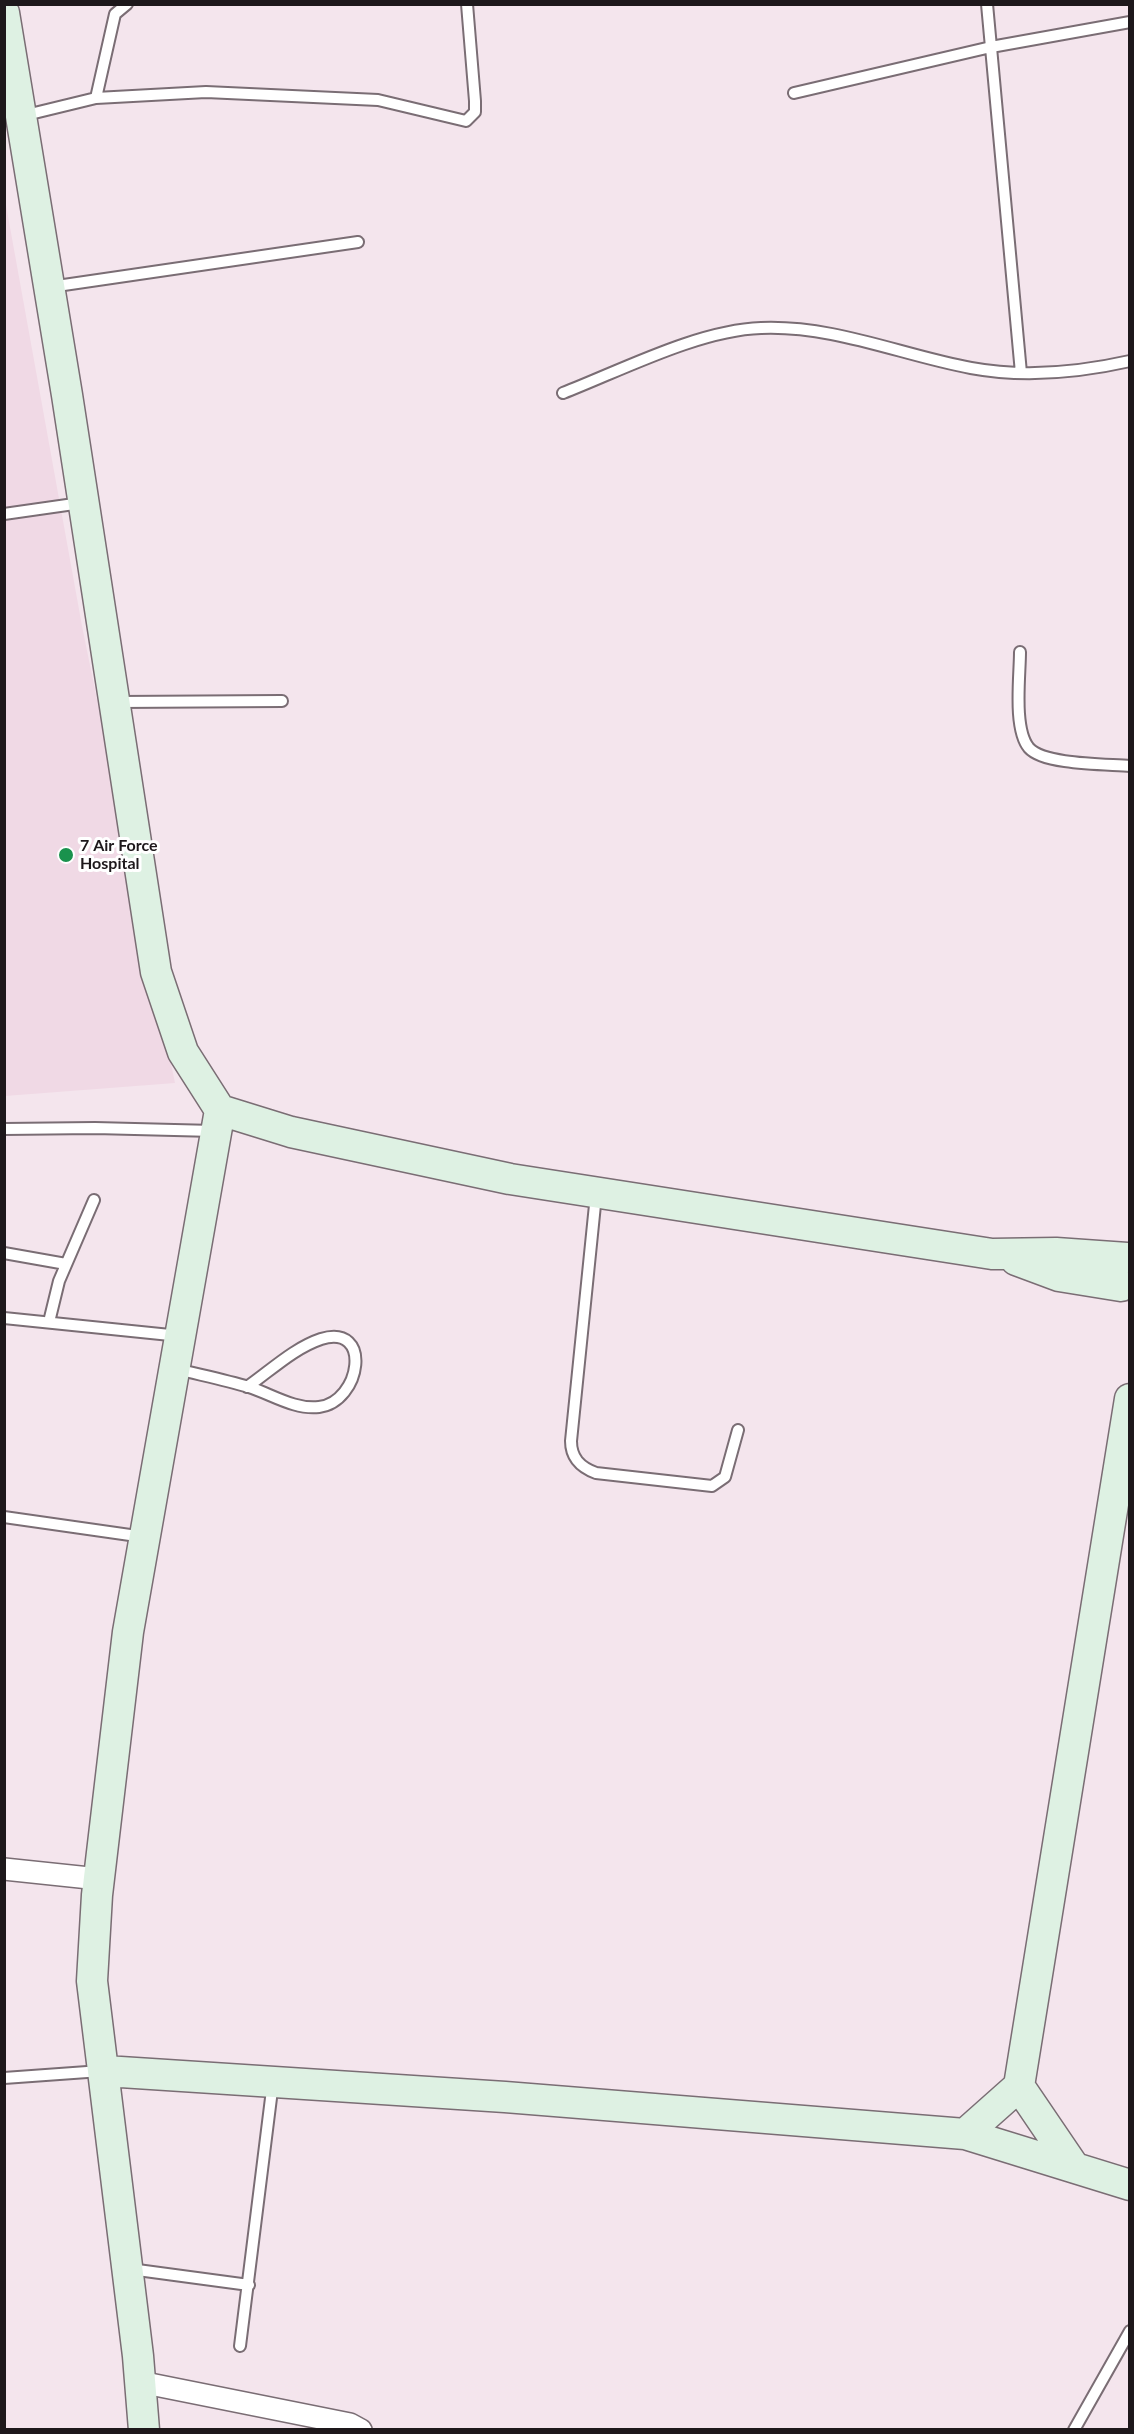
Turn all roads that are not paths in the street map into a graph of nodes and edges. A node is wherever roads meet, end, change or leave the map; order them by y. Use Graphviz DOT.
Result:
graph roads {
  1 [pos="127,4"];
  2 [pos="467,4"];
  3 [pos="987,4"];
  4 [pos="4,13"];
  5 [pos="1130,22"];
  6 [pos="991,47"];
  7 [pos="794,93"];
  8 [pos="96,98"];
  9 [pos="21,116"];
  10 [pos="358,242"];
  11 [pos="49,287"];
  12 [pos="1130,361"];
  13 [pos="1021,373"];
  14 [pos="563,393"];
  15 [pos="84,503"];
  16 [pos="4,514"];
  17 [pos="1020,652"];
  18 [pos="282,701"];
  19 [pos="114,702"];
  20 [pos="1130,766"];
  21 [pos="218,1121"];
  22 [pos="4,1129"];
  23 [pos="597,1191"];
  24 [pos="94,1200"];
  25 [pos="4,1253"];
  26 [pos="66,1264"];
  27 [pos="1127,1274"];
  28 [pos="4,1318"];
  29 [pos="49,1322"];
  30 [pos="180,1336"];
  31 [pos="174,1368"];
  32 [pos="248,1387"];
  33 [pos="1130,1399"];
  34 [pos="738,1430"];
  35 [pos="4,1517"];
  36 [pos="145,1537"];
  37 [pos="4,1869"];
  38 [pos="99,1879"];
  39 [pos="105,2071"];
  40 [pos="4,2078"];
  41 [pos="273,2082"];
  42 [pos="1019,2085"];
  43 [pos="965,2134"];
  44 [pos="1074,2167"];
  45 [pos="1130,2185"];
  46 [pos="128,2269"];
  47 [pos="249,2285"];
  48 [pos="1130,2331"];
  49 [pos="240,2346"];
  50 [pos="140,2382"];
  51 [pos="144,2430"];
  52 [pos="361,2430"];
  53 [pos="1074,2430"];
  1 -- 8 [label="lane"];
  2 -- 8 [label="lane"];
  3 -- 6 [label="lane"];
  4 -- 9 [label="street"];
  5 -- 6 [label="lane"];
  6 -- 7 [label="lane"];
  6 -- 13 [label="lane"];
  8 -- 9 [label="lane"];
  9 -- 11 [label="street"];
  10 -- 11 [label="lane"];
  11 -- 15 [label="street"];
  12 -- 13 [label="lane"];
  13 -- 14 [label="lane"];
  15 -- 16 [label="lane"];
  15 -- 19 [label="street"];
  17 -- 20 [label="lane"];
  18 -- 19 [label="lane"];
  19 -- 21 [label="street"];
  21 -- 22 [label="lane"];
  21 -- 23 [label="street"];
  21 -- 30 [label="street"];
  23 -- 27 [label="street"];
  23 -- 34 [label="lane"];
  24 -- 26 [label="lane"];
  25 -- 26 [label="lane"];
  26 -- 29 [label="lane"];
  28 -- 29 [label="lane"];
  29 -- 30 [label="lane"];
  30 -- 31 [label="street"];
  31 -- 32 [label="lane"];
  31 -- 36 [label="street"];
  32 -- 32 [label="lane"];
  33 -- 42 [label="street"];
  35 -- 36 [label="lane"];
  36 -- 38 [label="street"];
  37 -- 38 [label="street"];
  38 -- 39 [label="street"];
  39 -- 40 [label="lane"];
  39 -- 41 [label="street"];
  39 -- 46 [label="street"];
  41 -- 43 [label="street"];
  41 -- 47 [label="lane"];
  42 -- 43 [label="street"];
  42 -- 44 [label="street"];
  43 -- 44 [label="street"];
  44 -- 45 [label="street"];
  46 -- 47 [label="lane"];
  46 -- 50 [label="street"];
  47 -- 49 [label="lane"];
  48 -- 53 [label="lane"];
  50 -- 51 [label="street"];
  50 -- 52 [label="street"];
}
